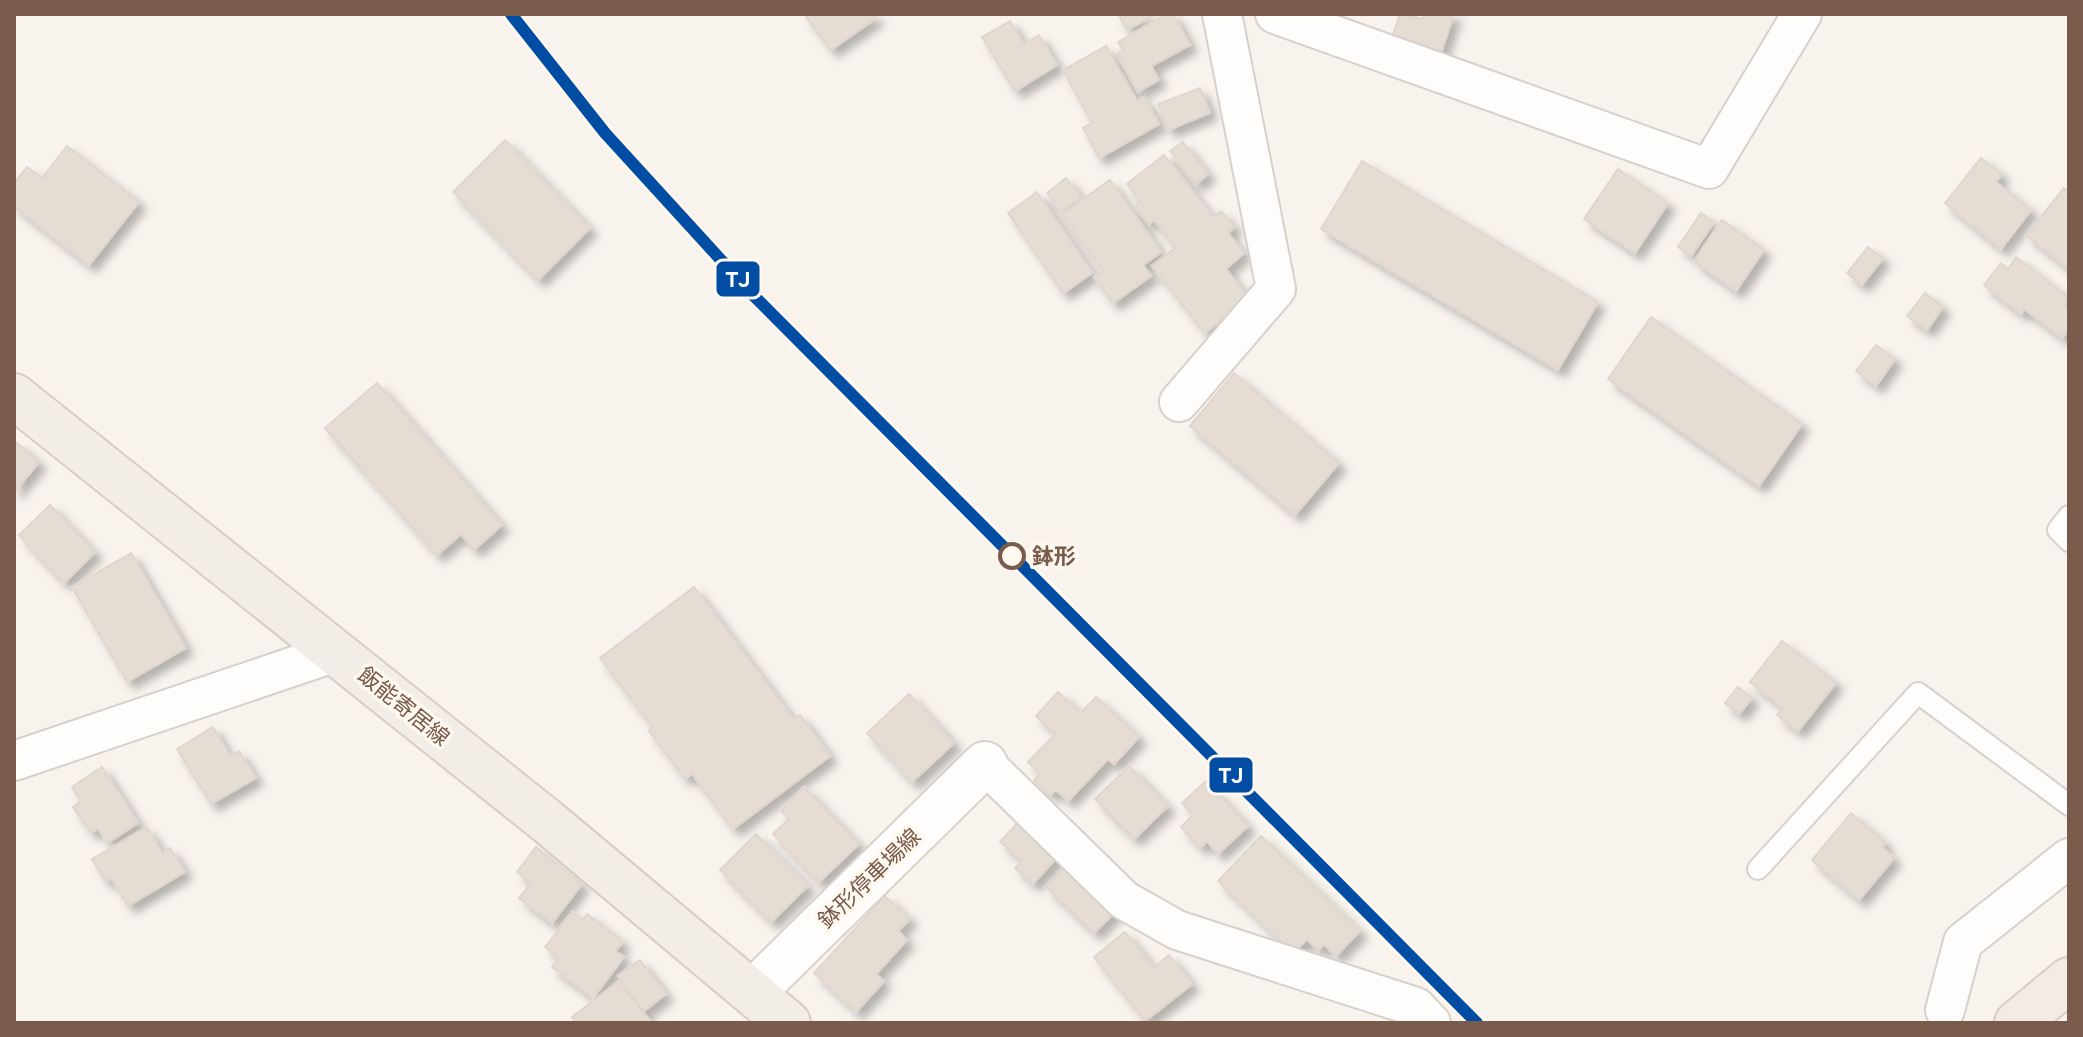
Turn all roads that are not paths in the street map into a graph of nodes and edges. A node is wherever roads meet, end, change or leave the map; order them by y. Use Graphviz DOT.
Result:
graph roads {
  1 [pos="1222,14"];
  2 [pos="1275,14"];
  3 [pos="1802,14"];
  4 [pos="14,396"];
  5 [pos="1179,402"];
  6 [pos="2069,516"];
  7 [pos="2069,541"];
  8 [pos="336,652"];
  9 [pos="14,761"];
  10 [pos="985,764"];
  11 [pos="2069,805"];
  12 [pos="2069,858"];
  13 [pos="1758,869"];
  14 [pos="2069,980"];
  15 [pos="754,991"];
  16 [pos="1945,1010"];
  17 [pos="788,1023"];
  18 [pos="1431,1023"];
  19 [pos="2017,1023"];
  1 -- 5 [label="street"];
  2 -- 3 [label="street"];
  4 -- 8 [label="main road, 飯能寄居線"];
  6 -- 7 [label="lane"];
  8 -- 9 [label="street"];
  8 -- 15 [label="main road, 飯能寄居線"];
  10 -- 15 [label="main road, 鉢形停車場線"];
  10 -- 18 [label="street"];
  11 -- 13 [label="lane"];
  12 -- 16 [label="street"];
  14 -- 19 [label="highway"];
  15 -- 17 [label="main road, 飯能寄居線"];
}
